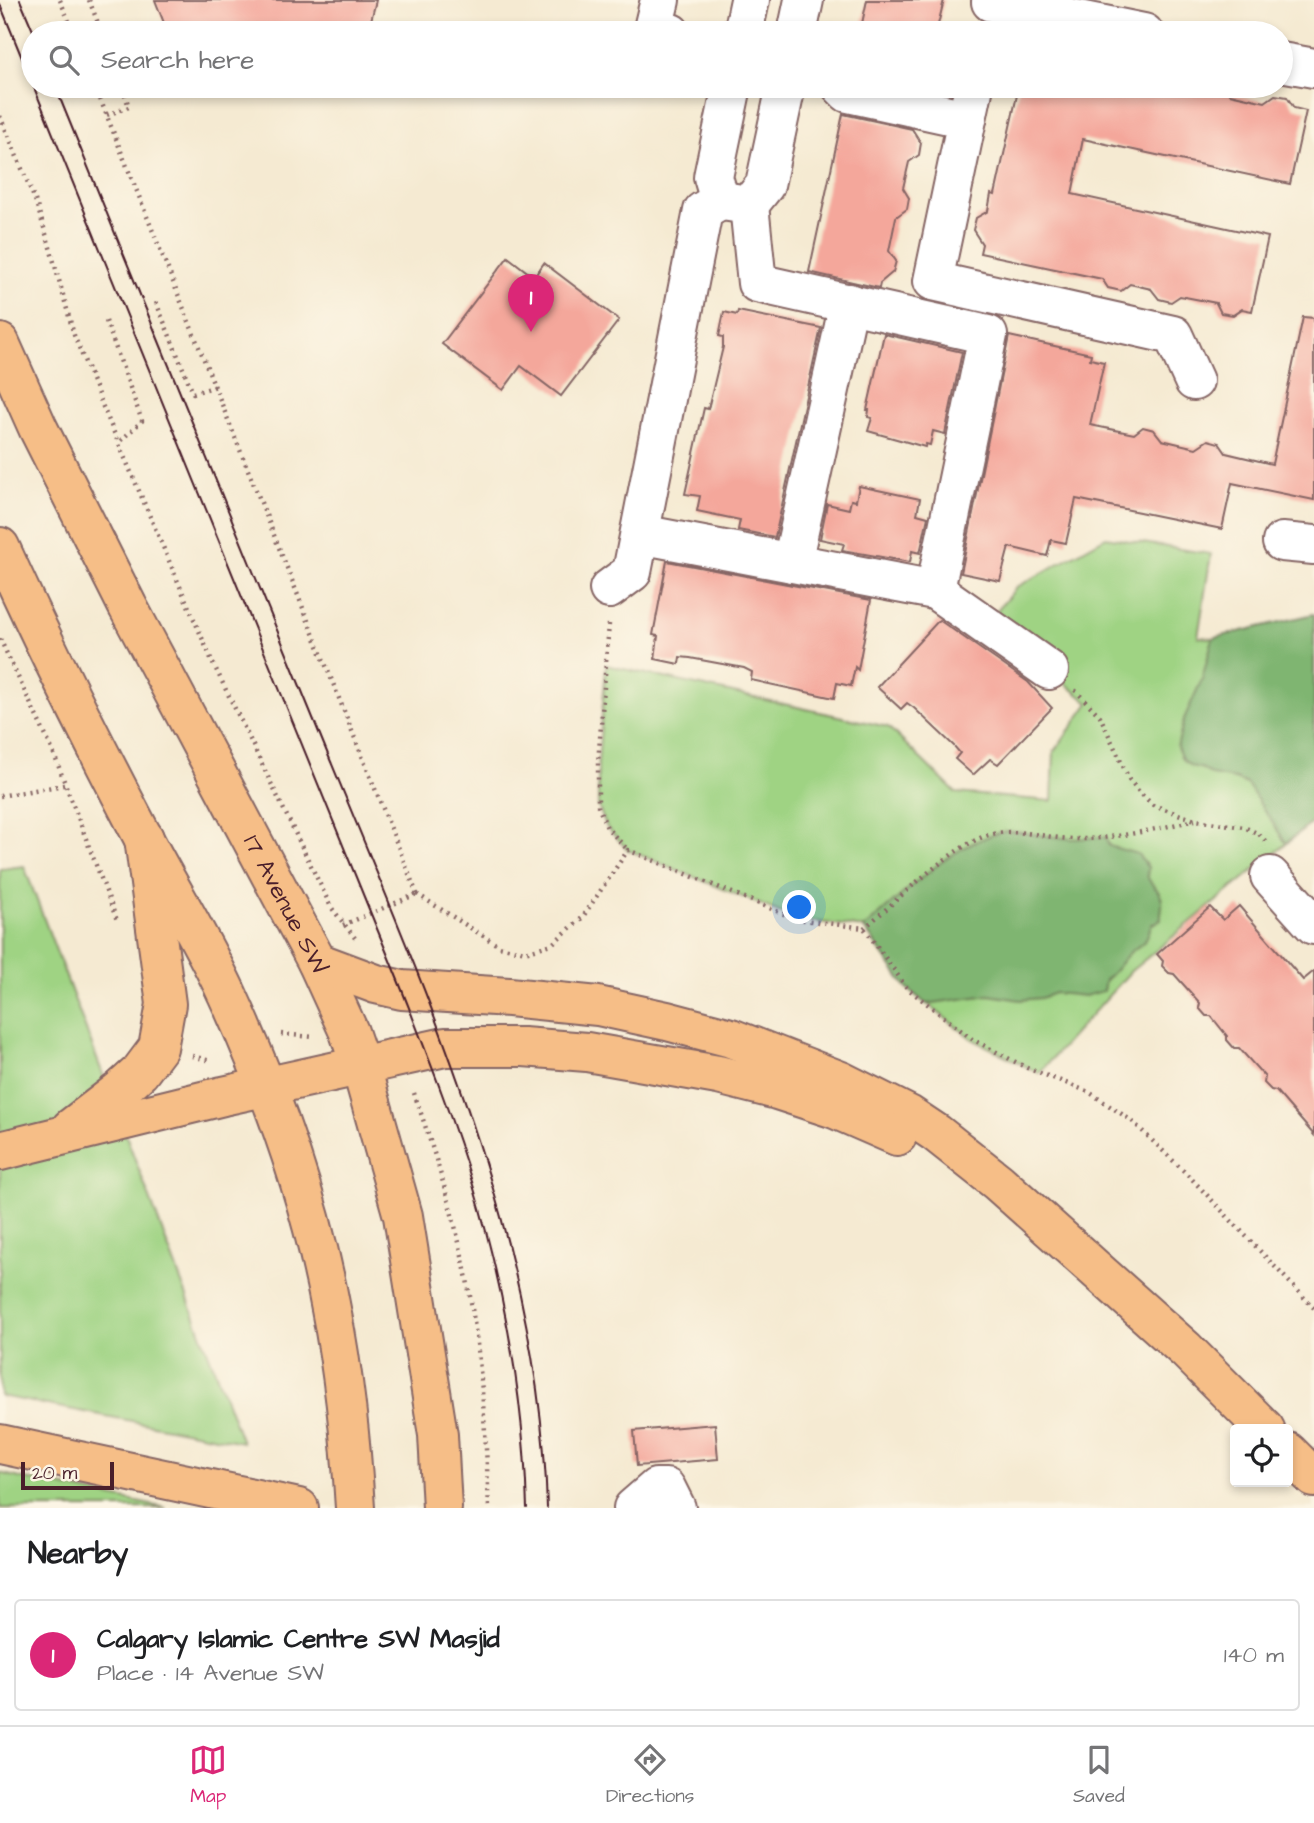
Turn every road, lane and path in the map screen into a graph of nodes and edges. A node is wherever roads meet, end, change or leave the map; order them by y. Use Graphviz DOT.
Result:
graph roads {
  1 [pos="60,0"];
  2 [pos="89,0"];
  3 [pos="660,0"];
  4 [pos="750,0"];
  5 [pos="804,0"];
  6 [pos="989,12"];
  7 [pos="69,21"];
  8 [pos="97,21"];
  9 [pos="655,21"];
  10 [pos="746,21"];
  11 [pos="800,21"];
  12 [pos="1055,21"];
  13 [pos="1293,64"];
  14 [pos="1314,68"];
  15 [pos="100,98"];
  16 [pos="126,98"];
  17 [pos="729,98"];
  18 [pos="783,98"];
  19 [pos="916,98"];
  20 [pos="970,102"];
  21 [pos="0,116"];
  22 [pos="107,116"];
  23 [pos="734,203"];
  24 [pos="156,302"];
  25 [pos="849,303"];
  26 [pos="106,321"];
  27 [pos="0,343"];
  28 [pos="1194,381"];
  29 [pos="216,386"];
  30 [pos="119,442"];
  31 [pos="640,534"];
  32 [pos="0,547"];
  33 [pos="792,562"];
  34 [pos="609,589"];
  35 [pos="935,590"];
  36 [pos="0,639"];
  37 [pos="1049,670"];
  38 [pos="64,785"];
  39 [pos="0,796"];
  40 [pos="1195,820"];
  41 [pos="144,838"];
  42 [pos="628,850"];
  43 [pos="1272,864"];
  44 [pos="417,894"];
  45 [pos="344,925"];
  46 [pos="1314,925"];
  47 [pos="864,928"];
  48 [pos="121,931"];
  49 [pos="361,943"];
  50 [pos="317,962"];
  51 [pos="270,1033"];
  52 [pos="313,1037"];
  53 [pos="361,1067"];
  54 [pos="266,1087"];
  55 [pos="414,1093"];
  56 [pos="60,1136"];
  57 [pos="0,1151"];
  58 [pos="998,1182"];
  59 [pos="1314,1308"];
  60 [pos="1260,1424"];
  61 [pos="0,1444"];
  62 [pos="1293,1457"];
  63 [pos="1314,1478"];
  64 [pos="299,1508"];
  65 [pos="355,1508"];
  66 [pos="442,1508"];
  67 [pos="489,1508"];
  68 [pos="633,1508"];
  69 [pos="676,1508"];
  1 -- 7 [label="path"];
  2 -- 8 [label="path"];
  3 -- 9 [label="street"];
  4 -- 10 [label="street"];
  5 -- 11 [label="street"];
  6 -- 12 [label="street"];
  13 -- 14 [label="street"];
  15 -- 22 [label="path"];
  16 -- 22 [label="path"];
  17 -- 23 [label="street"];
  18 -- 23 [label="street"];
  19 -- 20 [label="street"];
  20 -- 28 [label="street"];
  21 -- 30 [label="path"];
  22 -- 29 [label="path"];
  23 -- 25 [label="street"];
  23 -- 31 [label="street"];
  24 -- 29 [label="path"];
  25 -- 33 [label="street"];
  25 -- 35 [label="street"];
  26 -- 30 [label="path"];
  27 -- 50 [label="main road, 17 Avenue SW"];
  29 -- 44 [label="path"];
  30 -- 45 [label="path"];
  31 -- 33 [label="street"];
  31 -- 34 [label="street"];
  32 -- 41 [label="main road"];
  33 -- 35 [label="street"];
  34 -- 42 [label="path"];
  35 -- 37 [label="street"];
  36 -- 38 [label="path"];
  37 -- 40 [label="path"];
  38 -- 39 [label="path"];
  38 -- 48 [label="path"];
  40 -- 43 [label="path"];
  40 -- 47 [label="path"];
  41 -- 54 [label="main road"];
  41 -- 56 [label="main road"];
  42 -- 44 [label="path"];
  42 -- 47 [label="path"];
  43 -- 46 [label="street"];
  44 -- 45 [label="path"];
  45 -- 49 [label="path"];
  47 -- 59 [label="path"];
  50 -- 53 [label="main road, 17 Avenue SW"];
  50 -- 58 [label="main road"];
  51 -- 52 [label="path"];
  53 -- 54 [label="main road"];
  53 -- 58 [label="main road"];
  53 -- 66 [label="main road, 17 Avenue SW"];
  54 -- 56 [label="main road"];
  54 -- 65 [label="main road"];
  55 -- 67 [label="path"];
  56 -- 57 [label="main road"];
  58 -- 60 [label="main road"];
  61 -- 64 [label="main road"];
  62 -- 63 [label="main road"];
  68 -- 69 [label="street"];
}
